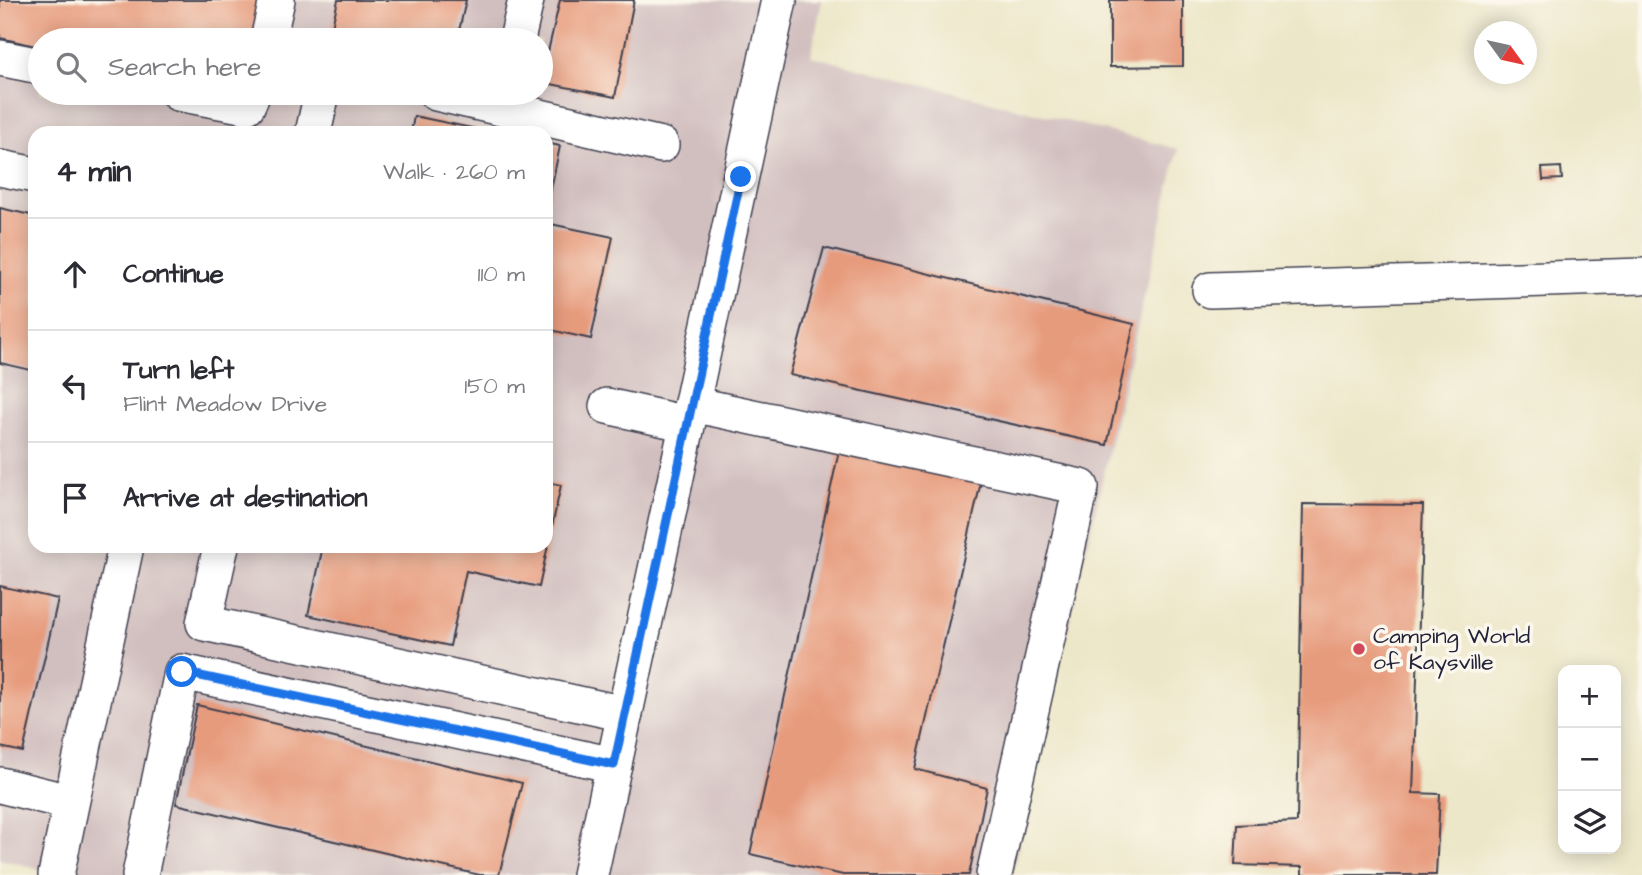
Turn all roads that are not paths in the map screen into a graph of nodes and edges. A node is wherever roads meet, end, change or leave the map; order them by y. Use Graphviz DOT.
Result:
graph roads {
  1 [pos="277,0"];
  2 [pos="526,0"];
  3 [pos="779,0"];
  4 [pos="271,28"];
  5 [pos="520,28"];
  6 [pos="0,58"];
  7 [pos="28,64"];
  8 [pos="319,105"];
  9 [pos="488,105"];
  10 [pos="315,126"];
  11 [pos="661,145"];
  12 [pos="0,168"];
  13 [pos="28,174"];
  14 [pos="1642,276"];
  15 [pos="1210,290"];
  16 [pos="607,406"];
  17 [pos="689,414"];
  18 [pos="124,553"];
  19 [pos="219,553"];
  20 [pos="625,714"];
  21 [pos="614,765"];
  22 [pos="0,785"];
  23 [pos="69,802"];
  24 [pos="56,875"];
  25 [pos="140,875"];
  26 [pos="590,875"];
  27 [pos="994,875"];
  1 -- 4 [label="street"];
  2 -- 5 [label="street"];
  3 -- 17 [label="street"];
  6 -- 7 [label="street"];
  8 -- 10 [label="street"];
  9 -- 11 [label="street"];
  12 -- 13 [label="street"];
  14 -- 15 [label="street"];
  16 -- 17 [label="street"];
  17 -- 20 [label="street"];
  17 -- 27 [label="street"];
  18 -- 23 [label="street"];
  19 -- 20 [label="street"];
  20 -- 21 [label="street"];
  21 -- 25 [label="street"];
  21 -- 26 [label="street"];
  22 -- 23 [label="street"];
  23 -- 24 [label="street"];
}
